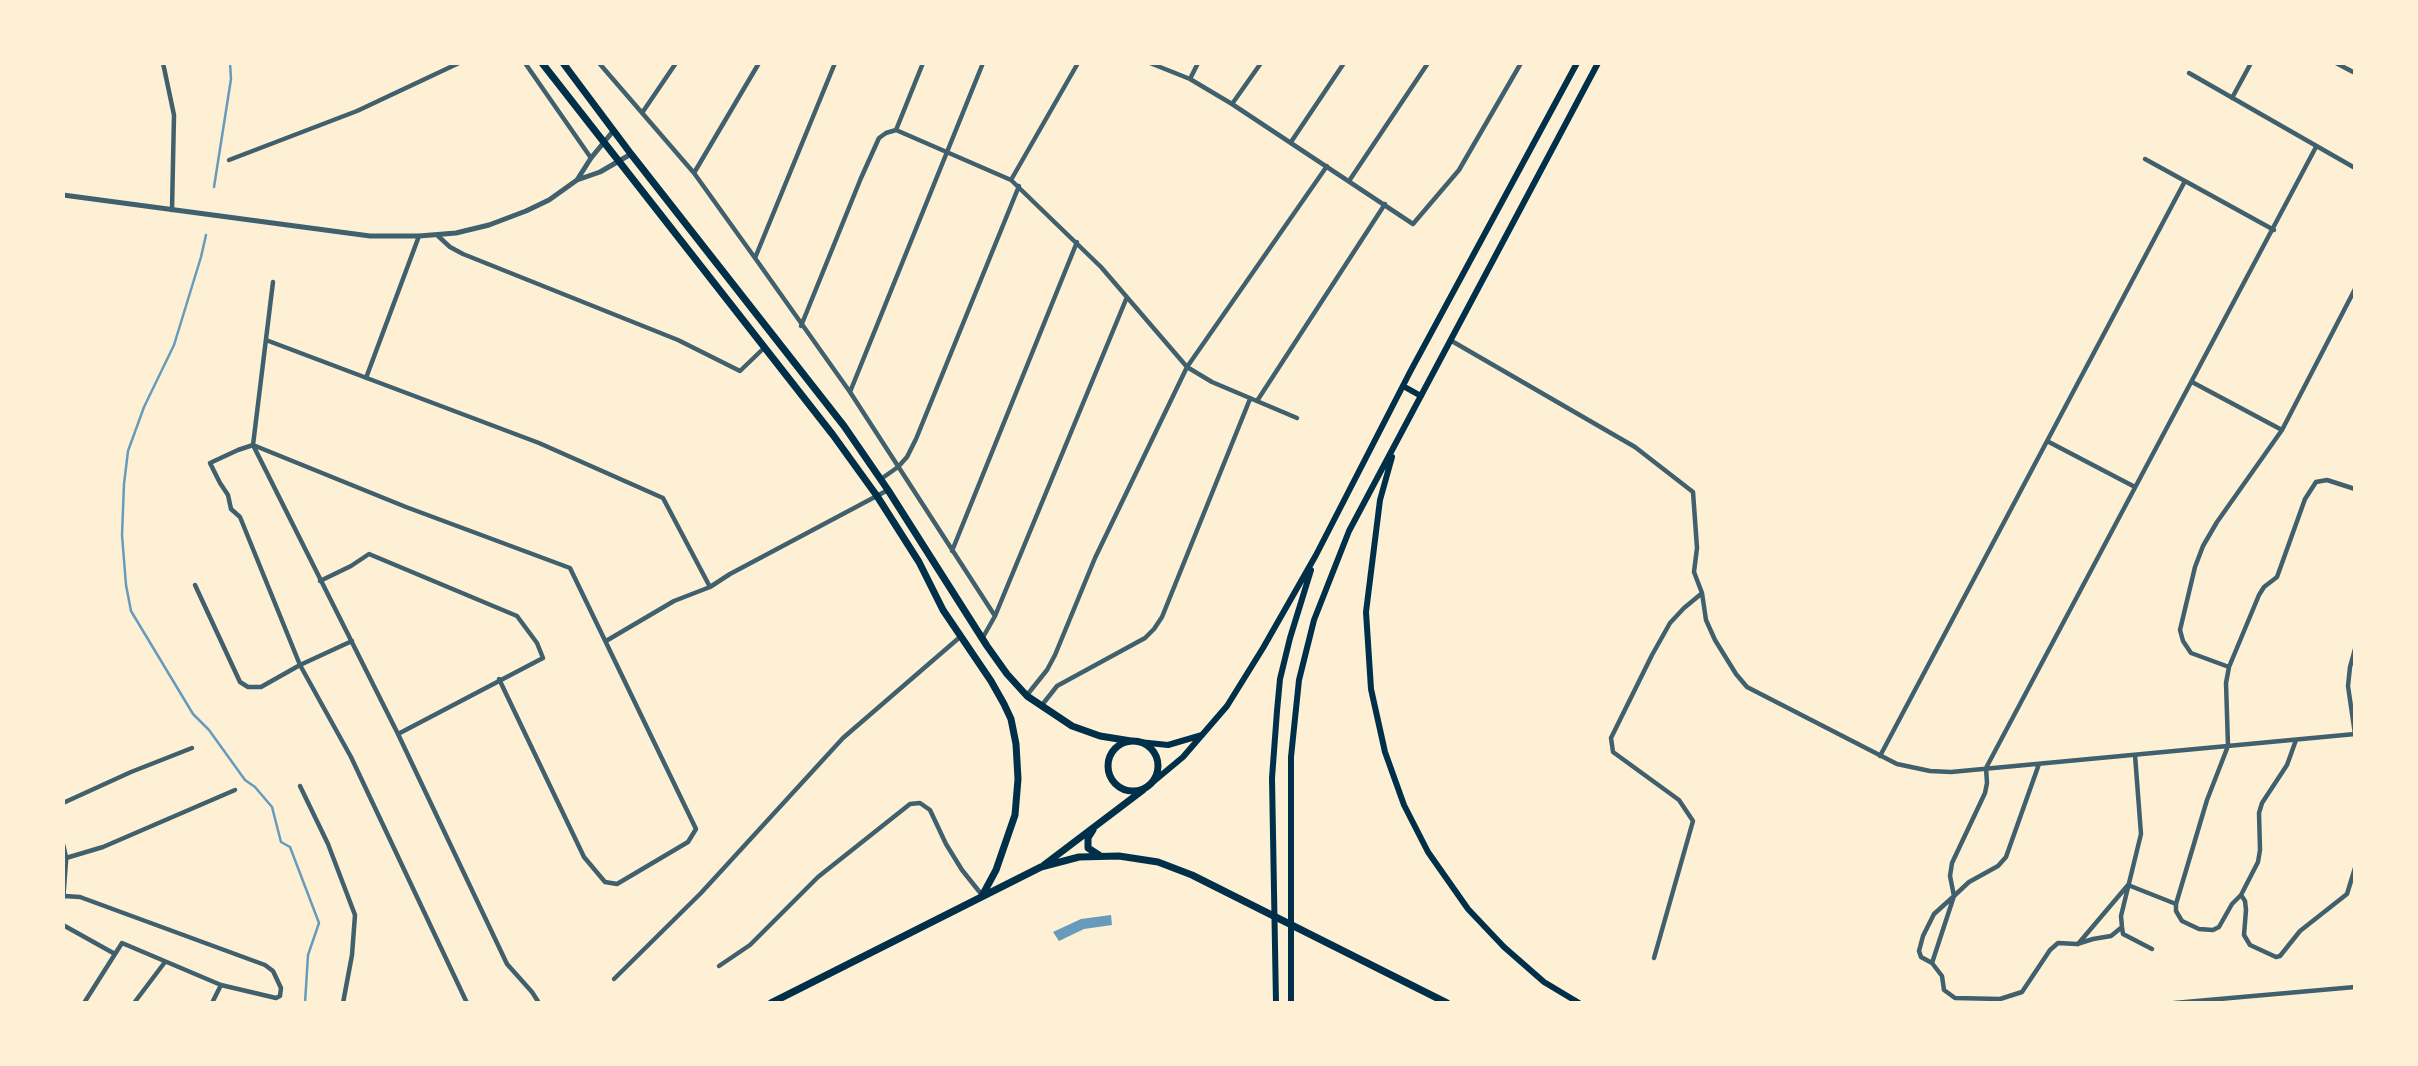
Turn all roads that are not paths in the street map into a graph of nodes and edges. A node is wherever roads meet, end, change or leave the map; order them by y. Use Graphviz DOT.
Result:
graph roads {
  1 [pos="163,63"];
  2 [pos="460,63"];
  3 [pos="525,63"];
  4 [pos="542,63"];
  5 [pos="563,63"];
  6 [pos="599,63"];
  7 [pos="676,63"];
  8 [pos="759,63"];
  9 [pos="835,63"];
  10 [pos="923,63"];
  11 [pos="983,63"];
  12 [pos="1078,63"];
  13 [pos="1150,63"];
  14 [pos="1198,63"];
  15 [pos="1261,63"];
  16 [pos="1344,63"];
  17 [pos="1428,63"];
  18 [pos="1521,63"];
  19 [pos="1577,63"];
  20 [pos="1598,63"];
  21 [pos="2251,63"];
  22 [pos="2336,63"];
  23 [pos="2189,73"];
  24 [pos="2355,73"];
  25 [pos="1190,79"];
  26 [pos="2232,98"];
  27 [pos="1232,104"];
  28 [pos="642,113"];
  29 [pos="614,130"];
  30 [pos="896,130"];
  31 [pos="604,141"];
  32 [pos="1291,142"];
  33 [pos="2316,147"];
  34 [pos="946,152"];
  35 [pos="631,154"];
  36 [pos="591,158"];
  37 [pos="2145,159"];
  38 [pos="229,160"];
  39 [pos="621,161"];
  40 [pos="1327,166"];
  41 [pos="2355,168"];
  42 [pos="694,173"];
  43 [pos="577,180"];
  44 [pos="1011,180"];
  45 [pos="1349,180"];
  46 [pos="2185,181"];
  47 [pos="1019,186"];
  48 [pos="63,195"];
  49 [pos="1385,204"];
  50 [pos="172,210"];
  51 [pos="2274,230"];
  52 [pos="437,235"];
  53 [pos="419,236"];
  54 [pos="1077,242"];
  55 [pos="755,258"];
  56 [pos="273,282"];
  57 [pos="2355,289"];
  58 [pos="1128,297"];
  59 [pos="801,326"];
  60 [pos="266,340"];
  61 [pos="1450,340"];
  62 [pos="765,347"];
  63 [pos="1187,367"];
  64 [pos="366,378"];
  65 [pos="2192,382"];
  66 [pos="1403,386"];
  67 [pos="850,392"];
  68 [pos="1421,396"];
  69 [pos="1250,398"];
  70 [pos="1257,401"];
  71 [pos="1297,418"];
  72 [pos="2282,430"];
  73 [pos="2046,441"];
  74 [pos="1395,444"];
  75 [pos="253,445"];
  76 [pos="898,467"];
  77 [pos="881,479"];
  78 [pos="2135,487"];
  79 [pos="2355,489"];
  80 [pos="888,490"];
  81 [pos="877,496"];
  82 [pos="952,551"];
  83 [pos="1316,555"];
  84 [pos="320,581"];
  85 [pos="195,585"];
  86 [pos="710,587"];
  87 [pos="1702,593"];
  88 [pos="995,616"];
  89 [pos="960,637"];
  90 [pos="982,639"];
  91 [pos="352,641"];
  92 [pos="606,641"];
  93 [pos="2355,649"];
  94 [pos="300,665"];
  95 [pos="2229,667"];
  96 [pos="499,679"];
  97 [pos="1027,696"];
  98 [pos="1041,707"];
  99 [pos="398,734"];
  100 [pos="1204,734"];
  101 [pos="2355,734"];
  102 [pos="2296,740"];
  103 [pos="1135,741"];
  104 [pos="2228,746"];
  105 [pos="192,748"];
  106 [pos="2135,755"];
  107 [pos="1880,756"];
  108 [pos="2039,764"];
  109 [pos="1986,768"];
  110 [pos="300,786"];
  111 [pos="1147,787"];
  112 [pos="235,790"];
  113 [pos="63,803"];
  114 [pos="1096,826"];
  115 [pos="63,845"];
  116 [pos="1100,856"];
  117 [pos="66,858"];
  118 [pos="1041,867"];
  119 [pos="2355,868"];
  120 [pos="2128,885"];
  121 [pos="2241,895"];
  122 [pos="982,896"];
  123 [pos="1954,896"];
  124 [pos="63,897"];
  125 [pos="2176,904"];
  126 [pos="63,925"];
  127 [pos="2122,928"];
  128 [pos="2077,944"];
  129 [pos="2152,948"];
  130 [pos="115,954"];
  131 [pos="1654,958"];
  132 [pos="165,961"];
  133 [pos="1932,963"];
  134 [pos="719,966"];
  135 [pos="614,979"];
  136 [pos="220,985"];
  137 [pos="2355,987"];
  138 [pos="84,1003"];
  139 [pos="134,1003"];
  140 [pos="212,1003"];
  141 [pos="343,1003"];
  142 [pos="467,1003"];
  143 [pos="539,1003"];
  144 [pos="771,1003"];
  145 [pos="1276,1003"];
  146 [pos="1291,1003"];
  147 [pos="1447,1003"];
  148 [pos="1579,1003"];
  149 [pos="2174,1003"];
  1 -- 50 [label="street"];
  2 -- 38 [label="street"];
  3 -- 36 [label="street"];
  4 -- 31 [label="highway"];
  5 -- 29 [label="highway"];
  6 -- 28 [label="street"];
  7 -- 28 [label="street"];
  8 -- 42 [label="street"];
  9 -- 55 [label="street"];
  10 -- 30 [label="street"];
  11 -- 34 [label="street"];
  12 -- 44 [label="street"];
  13 -- 25 [label="street"];
  14 -- 25 [label="street"];
  15 -- 27 [label="street"];
  16 -- 32 [label="street"];
  17 -- 45 [label="street"];
  18 -- 49 [label="street"];
  19 -- 66 [label="main road"];
  20 -- 61 [label="main road"];
  21 -- 26 [label="street"];
  22 -- 24 [label="street"];
  23 -- 26 [label="street"];
  25 -- 27 [label="street"];
  26 -- 33 [label="street"];
  27 -- 32 [label="street"];
  28 -- 42 [label="street"];
  29 -- 31 [label="street"];
  29 -- 35 [label="highway"];
  30 -- 34 [label="street"];
  30 -- 59 [label="street"];
  31 -- 36 [label="street"];
  31 -- 39 [label="highway"];
  32 -- 40 [label="street"];
  33 -- 41 [label="street"];
  33 -- 51 [label="street"];
  34 -- 44 [label="street"];
  34 -- 67 [label="street"];
  35 -- 39 [label="street"];
  35 -- 77 [label="highway"];
  36 -- 43 [label="street"];
  37 -- 46 [label="street"];
  39 -- 43 [label="street"];
  39 -- 62 [label="highway"];
  40 -- 45 [label="street"];
  40 -- 63 [label="street"];
  42 -- 55 [label="street"];
  43 -- 52 [label="street"];
  44 -- 47 [label="street"];
  45 -- 49 [label="street"];
  46 -- 51 [label="street"];
  46 -- 73 [label="street"];
  47 -- 54 [label="street"];
  47 -- 76 [label="street"];
  48 -- 50 [label="street"];
  49 -- 70 [label="street"];
  50 -- 53 [label="street"];
  51 -- 65 [label="street"];
  52 -- 53 [label="street"];
  52 -- 62 [label="street"];
  53 -- 64 [label="street"];
  54 -- 58 [label="street"];
  54 -- 82 [label="street"];
  55 -- 59 [label="street"];
  56 -- 60 [label="street"];
  57 -- 72 [label="street"];
  58 -- 63 [label="street"];
  58 -- 88 [label="street"];
  59 -- 67 [label="street"];
  60 -- 64 [label="street"];
  60 -- 75 [label="street"];
  61 -- 68 [label="main road"];
  61 -- 87 [label="street"];
  62 -- 81 [label="highway"];
  63 -- 69 [label="street"];
  63 -- 97 [label="street"];
  64 -- 86 [label="street"];
  65 -- 72 [label="street"];
  65 -- 78 [label="street"];
  66 -- 68 [label="main road"];
  66 -- 83 [label="main road"];
  67 -- 76 [label="street"];
  68 -- 74 [label="main road"];
  69 -- 70 [label="street"];
  69 -- 98 [label="street"];
  70 -- 71 [label="street"];
  72 -- 95 [label="street"];
  73 -- 78 [label="street"];
  73 -- 107 [label="street"];
  74 -- 146 [label="main road"];
  74 -- 148 [label="main road"];
  75 -- 84 [label="street"];
  75 -- 92 [label="street"];
  75 -- 94 [label="street"];
  76 -- 77 [label="street"];
  76 -- 82 [label="street"];
  77 -- 80 [label="highway"];
  78 -- 109 [label="street"];
  79 -- 95 [label="street"];
  80 -- 81 [label="street"];
  80 -- 90 [label="highway"];
  81 -- 86 [label="street"];
  81 -- 89 [label="highway"];
  82 -- 88 [label="street"];
  83 -- 100 [label="main road"];
  83 -- 145 [label="main road"];
  84 -- 91 [label="street"];
  84 -- 96 [label="street"];
  85 -- 94 [label="street"];
  86 -- 92 [label="street"];
  87 -- 107 [label="street"];
  87 -- 131 [label="street"];
  88 -- 90 [label="street"];
  89 -- 122 [label="highway"];
  89 -- 135 [label="street"];
  90 -- 97 [label="highway"];
  91 -- 94 [label="street"];
  91 -- 99 [label="street"];
  92 -- 96 [label="street"];
  93 -- 101 [label="street"];
  94 -- 142 [label="street"];
  95 -- 104 [label="street"];
  96 -- 99 [label="street"];
  97 -- 98 [label="highway"];
  98 -- 103 [label="highway"];
  99 -- 143 [label="street"];
  100 -- 103 [label="main road"];
  100 -- 111 [label="main road"];
  101 -- 102 [label="street"];
  102 -- 104 [label="street"];
  102 -- 121 [label="street"];
  103 -- 111 [label="highway"];
  103 -- 111 [label="highway"];
  104 -- 106 [label="street"];
  104 -- 125 [label="street"];
  105 -- 113 [label="street"];
  106 -- 108 [label="street"];
  106 -- 120 [label="street"];
  107 -- 109 [label="street"];
  108 -- 109 [label="street"];
  108 -- 123 [label="street"];
  109 -- 123 [label="street"];
  110 -- 141 [label="street"];
  111 -- 114 [label="highway"];
  112 -- 117 [label="street"];
  114 -- 116 [label="highway"];
  114 -- 118 [label="highway"];
  115 -- 117 [label="street"];
  116 -- 118 [label="highway"];
  116 -- 147 [label="highway"];
  117 -- 124 [label="street"];
  118 -- 122 [label="highway"];
  119 -- 121 [label="street"];
  120 -- 125 [label="street"];
  120 -- 127 [label="street"];
  120 -- 128 [label="street"];
  121 -- 125 [label="street"];
  122 -- 134 [label="street"];
  122 -- 144 [label="highway"];
  123 -- 133 [label="street"];
  123 -- 133 [label="street"];
  124 -- 136 [label="street"];
  126 -- 130 [label="street"];
  127 -- 128 [label="street"];
  127 -- 129 [label="street"];
  128 -- 133 [label="street"];
  130 -- 132 [label="street"];
  130 -- 138 [label="street"];
  132 -- 136 [label="street"];
  132 -- 139 [label="street"];
  136 -- 140 [label="street"];
  137 -- 149 [label="street"];
}
